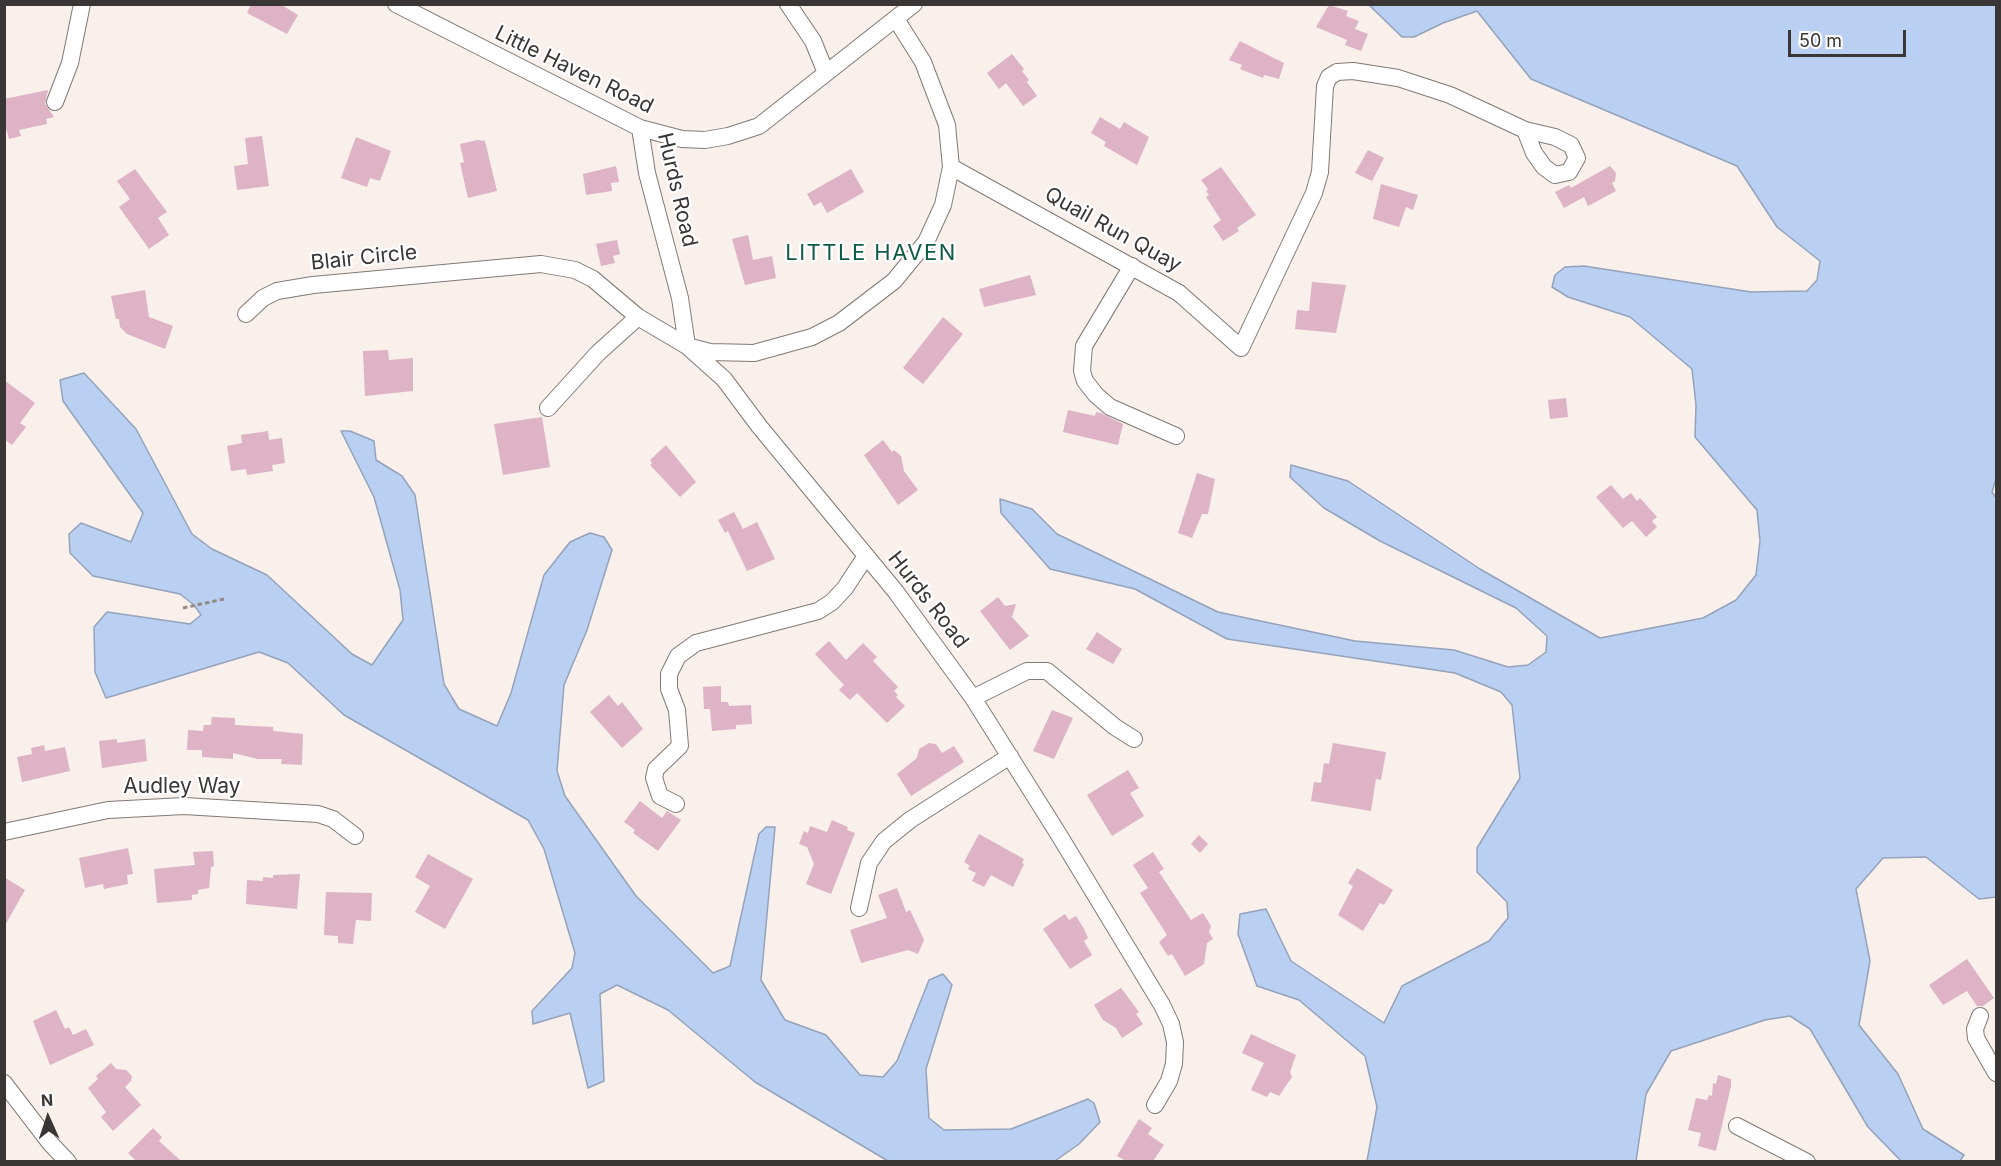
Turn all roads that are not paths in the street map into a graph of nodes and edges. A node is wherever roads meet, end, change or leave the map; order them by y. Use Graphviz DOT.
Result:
graph roads {
  1 [pos="82,4"];
  2 [pos="396,4"];
  3 [pos="788,4"];
  4 [pos="914,4"];
  5 [pos="896,19"];
  6 [pos="826,73"];
  7 [pos="55,102"];
  8 [pos="640,128"];
  9 [pos="1526,130"];
  10 [pos="951,167"];
  11 [pos="1132,266"];
  12 [pos="246,314"];
  13 [pos="638,317"];
  14 [pos="687,346"];
  15 [pos="548,408"];
  16 [pos="1176,436"];
  17 [pos="866,556"];
  18 [pos="973,698"];
  19 [pos="1134,739"];
  20 [pos="1010,756"];
  21 [pos="676,804"];
  22 [pos="4,832"];
  23 [pos="355,836"];
  24 [pos="859,908"];
  25 [pos="1980,1016"];
  26 [pos="1996,1073"];
  27 [pos="4,1083"];
  28 [pos="1155,1105"];
  29 [pos="1737,1126"];
  30 [pos="68,1161"];
  31 [pos="1807,1161"];
  1 -- 7 [label="street"];
  2 -- 8 [label="street, Little Haven Road"];
  3 -- 6 [label="street"];
  4 -- 5 [label="street, Little Haven Road"];
  5 -- 6 [label="street, Little Haven Road"];
  5 -- 10 [label="street"];
  6 -- 8 [label="street, Little Haven Road"];
  8 -- 14 [label="street, Hurds Road"];
  9 -- 11 [label="street, Quail Run Quay"];
  10 -- 11 [label="street, Quail Run Quay"];
  10 -- 14 [label="street"];
  11 -- 16 [label="street"];
  12 -- 13 [label="street, Blair Circle"];
  13 -- 14 [label="street, Blair Circle"];
  13 -- 15 [label="street"];
  14 -- 17 [label="street, Hurds Road"];
  17 -- 18 [label="street, Hurds Road"];
  17 -- 21 [label="street"];
  18 -- 19 [label="street"];
  18 -- 20 [label="street, Hurds Road"];
  20 -- 24 [label="street"];
  20 -- 28 [label="street, Hurds Road"];
  22 -- 23 [label="street, Audley Way"];
  25 -- 26 [label="street"];
  27 -- 30 [label="street"];
  29 -- 31 [label="street"];
}
